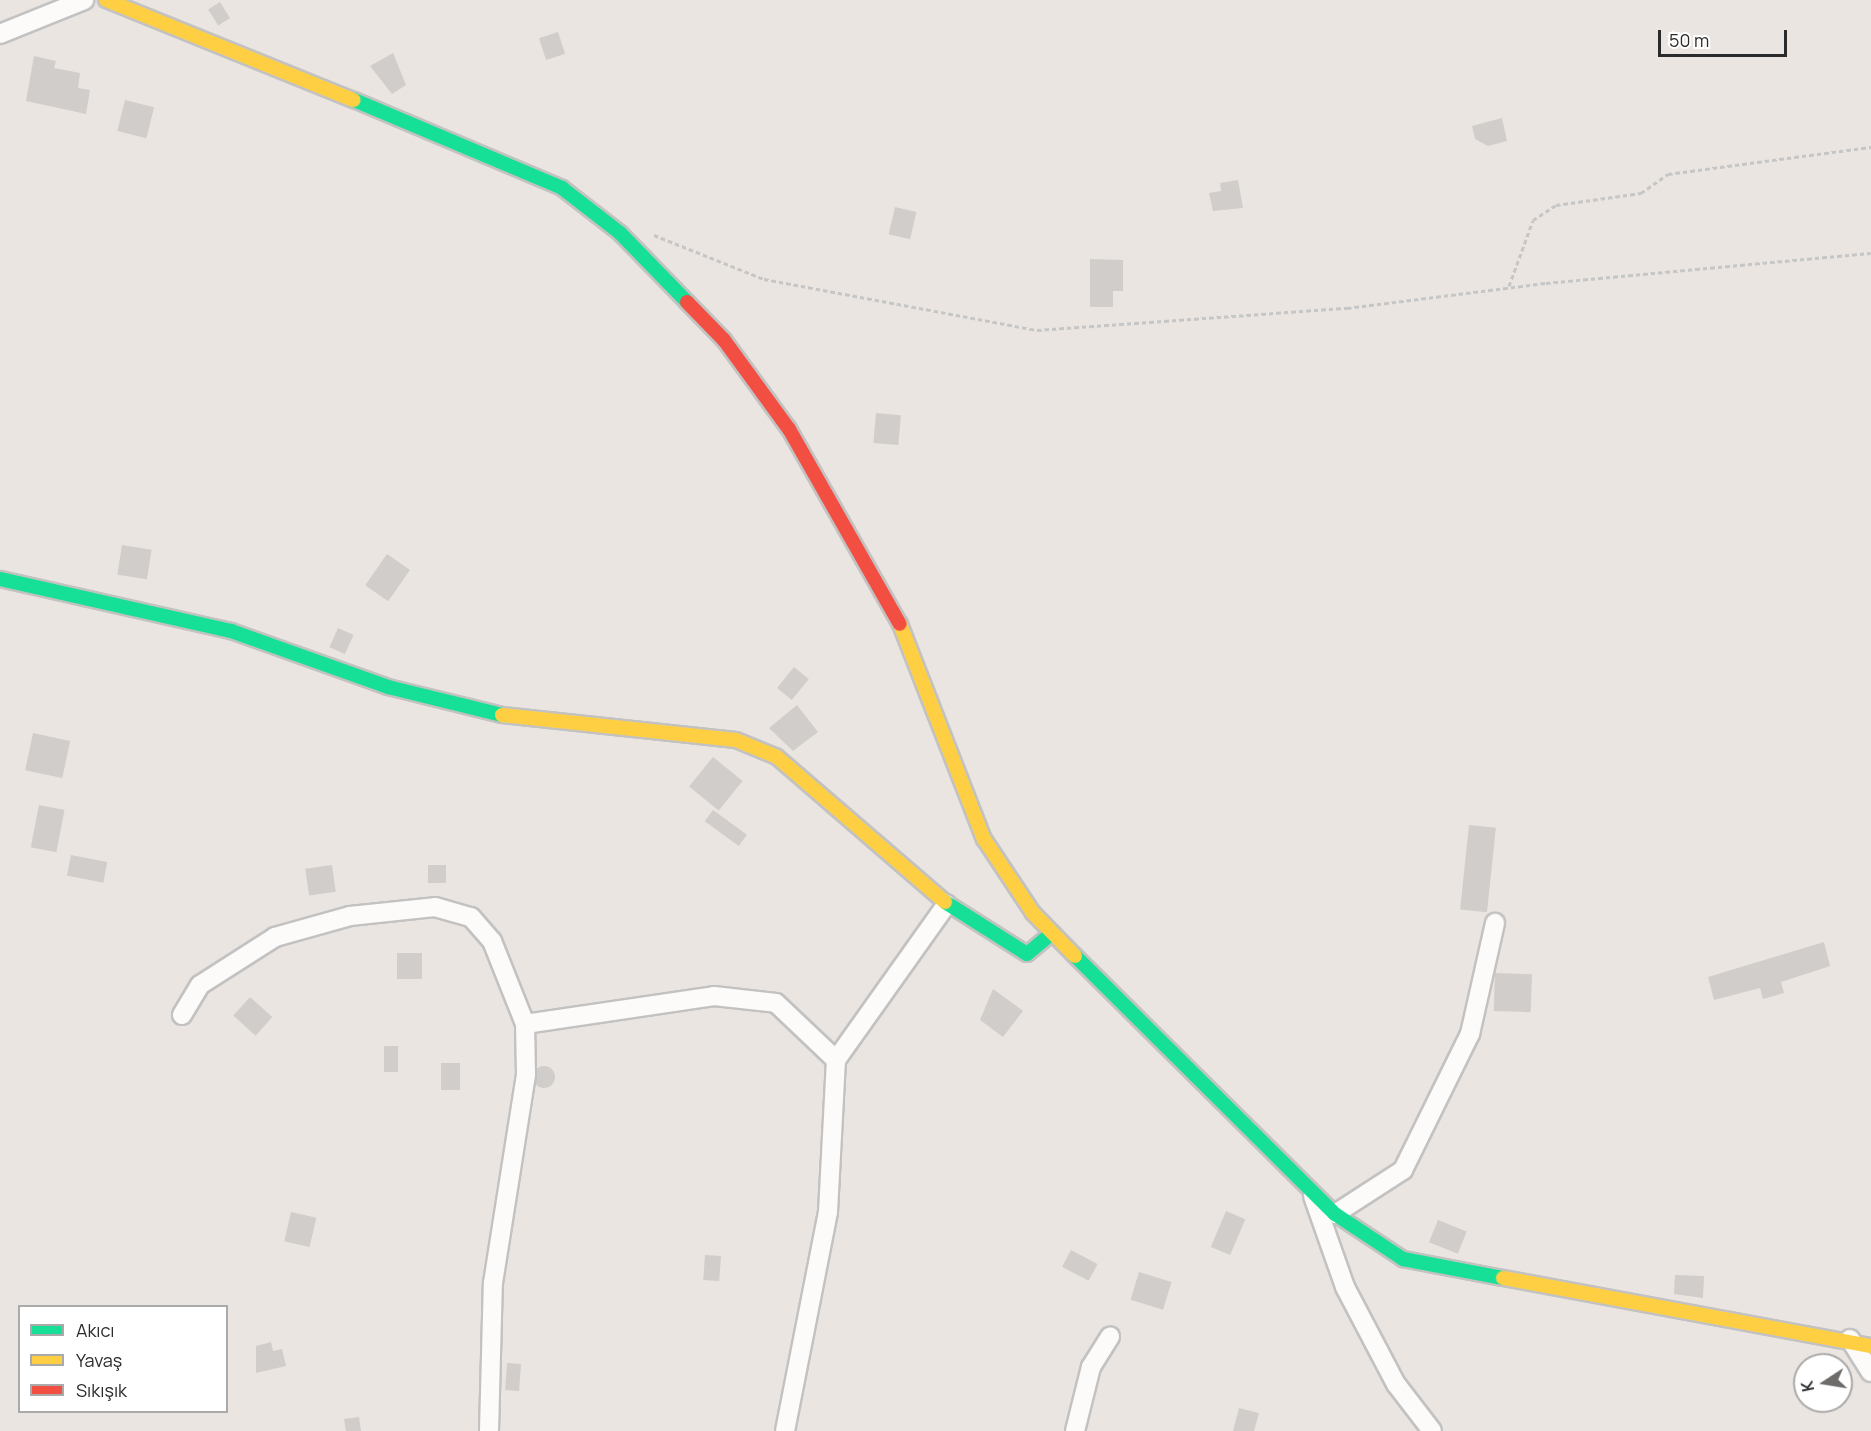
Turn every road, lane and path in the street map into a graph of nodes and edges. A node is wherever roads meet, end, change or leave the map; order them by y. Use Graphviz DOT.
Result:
graph roads {
  1 [pos="84,0"];
  2 [pos="106,0"];
  3 [pos="0,34"];
  4 [pos="1871,147"];
  5 [pos="646,232"];
  6 [pos="1871,253"];
  7 [pos="1509,287"];
  8 [pos="0,579"];
  9 [pos="947,904"];
  10 [pos="1495,923"];
  11 [pos="1052,933"];
  12 [pos="182,1015"];
  13 [pos="525,1024"];
  14 [pos="836,1060"];
  15 [pos="1311,1192"];
  16 [pos="1335,1214"];
  17 [pos="1110,1336"];
  18 [pos="1850,1339"];
  19 [pos="1871,1346"];
  20 [pos="1871,1372"];
  21 [pos="489,1431"];
  22 [pos="785,1431"];
  23 [pos="1075,1431"];
  24 [pos="1432,1431"];
  1 -- 3 [label="street"];
  2 -- 11 [label="street"];
  4 -- 7 [label="path"];
  5 -- 7 [label="path"];
  6 -- 7 [label="path"];
  8 -- 9 [label="street"];
  9 -- 11 [label="street"];
  9 -- 14 [label="street"];
  10 -- 16 [label="street"];
  11 -- 15 [label="street"];
  12 -- 13 [label="street"];
  13 -- 14 [label="street"];
  13 -- 21 [label="street"];
  14 -- 22 [label="street"];
  15 -- 16 [label="street"];
  15 -- 24 [label="street"];
  16 -- 18 [label="street"];
  17 -- 23 [label="street"];
  18 -- 19 [label="street"];
  18 -- 20 [label="street"];
}
